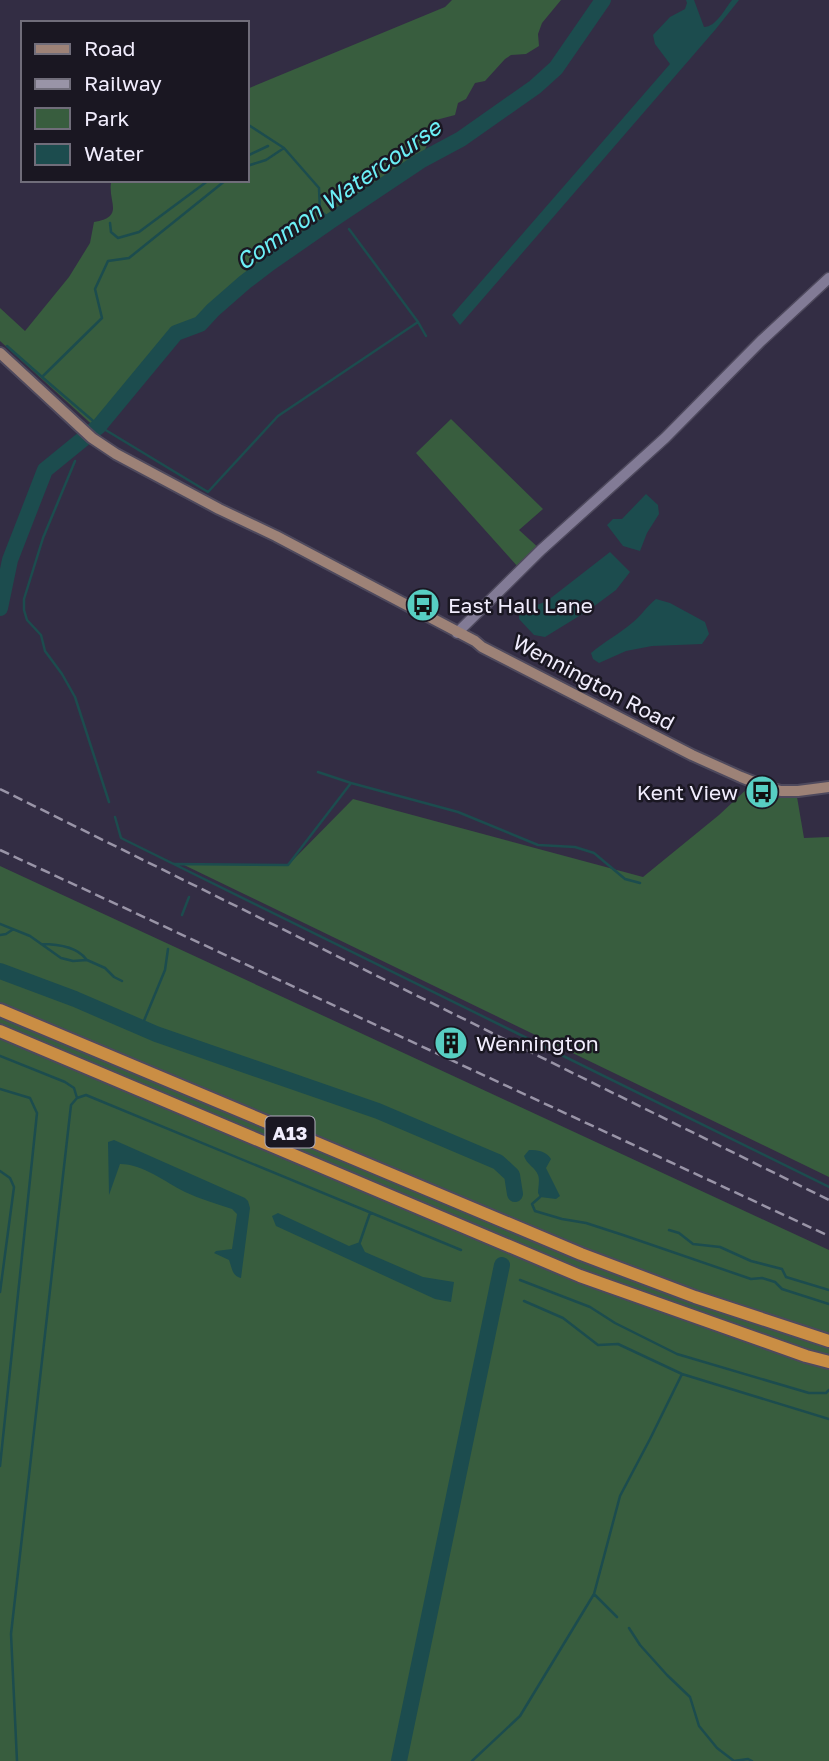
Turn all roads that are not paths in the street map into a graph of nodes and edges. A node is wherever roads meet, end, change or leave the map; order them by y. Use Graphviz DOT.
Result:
graph roads {
  1 [pos="829,278"];
  2 [pos="0,353"];
  3 [pos="457,633"];
  4 [pos="829,787"];
  5 [pos="0,1010"];
  6 [pos="0,1031"];
  7 [pos="829,1341"];
  8 [pos="829,1362"];
  1 -- 3 [label="street"];
  2 -- 3 [label="main road, Wennington Road"];
  3 -- 4 [label="main road, Wennington Road"];
  5 -- 7 [label="highway, A13"];
  6 -- 8 [label="highway, A13"];
}
